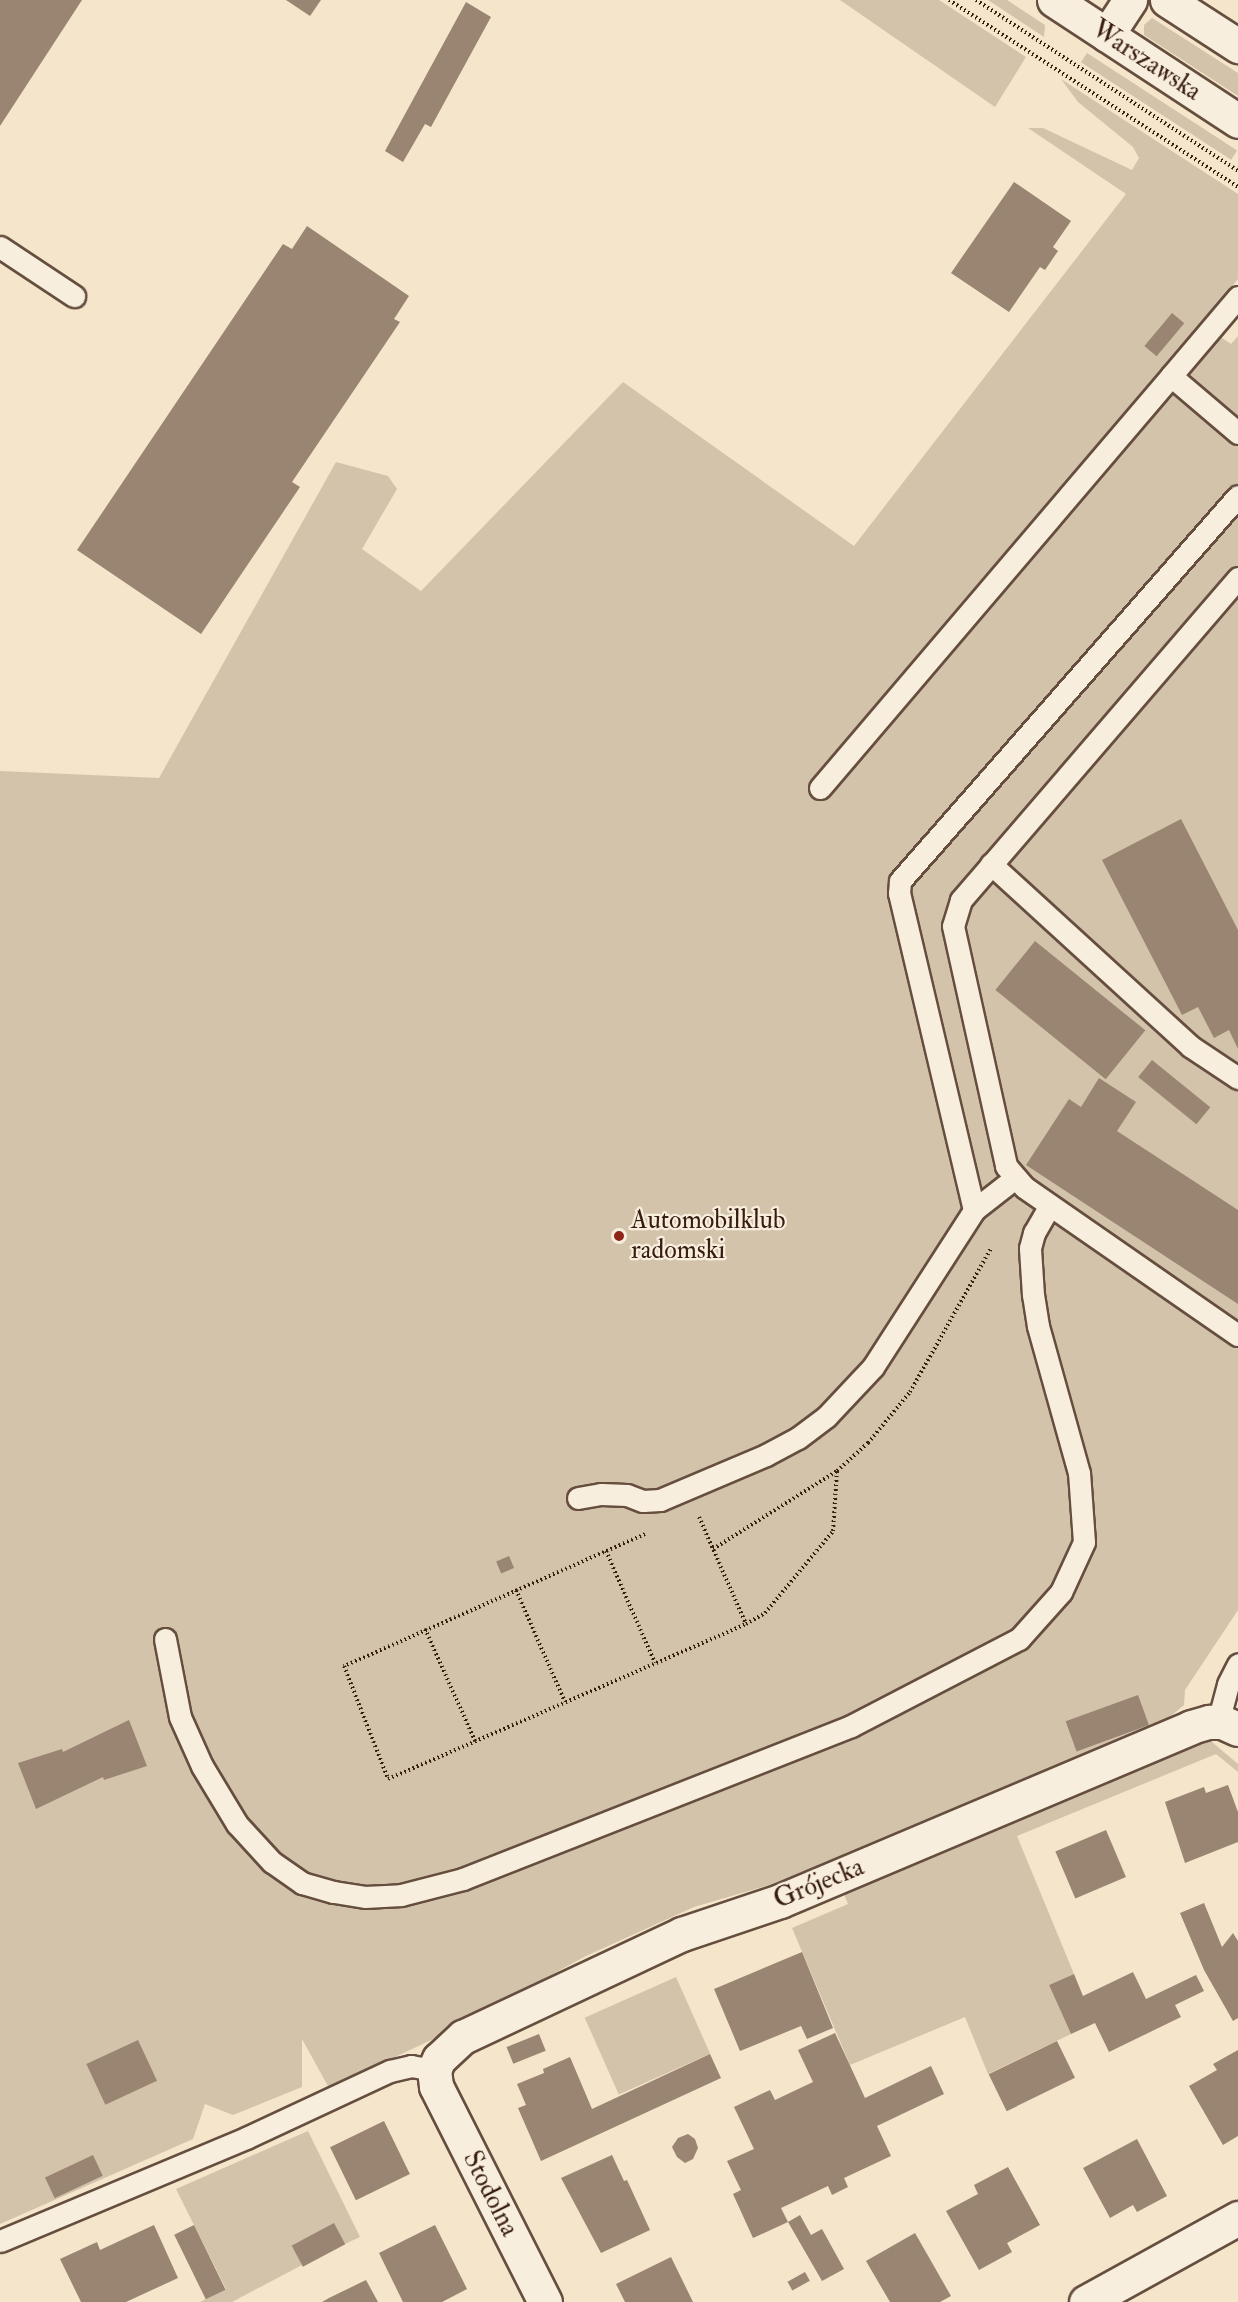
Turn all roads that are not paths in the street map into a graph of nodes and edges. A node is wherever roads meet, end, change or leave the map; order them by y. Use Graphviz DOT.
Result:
graph roads {
  1 [pos="1054,0"];
  2 [pos="1130,0"];
  3 [pos="1167,0"];
  4 [pos="1107,35"];
  5 [pos="1238,46"];
  6 [pos="1238,122"];
  7 [pos="0,247"];
  8 [pos="74,296"];
  9 [pos="1238,297"];
  10 [pos="1171,376"];
  11 [pos="1238,433"];
  12 [pos="1238,496"];
  13 [pos="1238,578"];
  14 [pos="820,788"];
  15 [pos="991,864"];
  16 [pos="1238,1078"];
  17 [pos="1015,1178"];
  18 [pos="1050,1205"];
  19 [pos="974,1210"];
  20 [pos="1238,1335"];
  21 [pos="578,1498"];
  22 [pos="165,1639"];
  23 [pos="1238,1664"];
  24 [pos="1230,1725"];
  25 [pos="435,2078"];
  26 [pos="1238,2218"];
  27 [pos="0,2241"];
  28 [pos="545,2302"];
  29 [pos="1086,2302"];
  1 -- 4 [label="street, Warszawska"];
  2 -- 4 [label="street"];
  3 -- 5 [label="street"];
  4 -- 6 [label="street, Warszawska"];
  7 -- 8 [label="lane"];
  9 -- 10 [label="lane"];
  10 -- 11 [label="lane"];
  10 -- 14 [label="lane"];
  12 -- 19 [label="lane"];
  13 -- 15 [label="lane"];
  15 -- 16 [label="lane"];
  15 -- 17 [label="lane"];
  17 -- 18 [label="lane"];
  17 -- 19 [label="lane"];
  18 -- 20 [label="lane"];
  18 -- 22 [label="lane"];
  19 -- 21 [label="lane"];
  23 -- 24 [label="lane"];
  24 -- 25 [label="street, Grójecka"];
  25 -- 27 [label="lane"];
  25 -- 28 [label="street, Stodolna"];
  26 -- 29 [label="street"];
}
